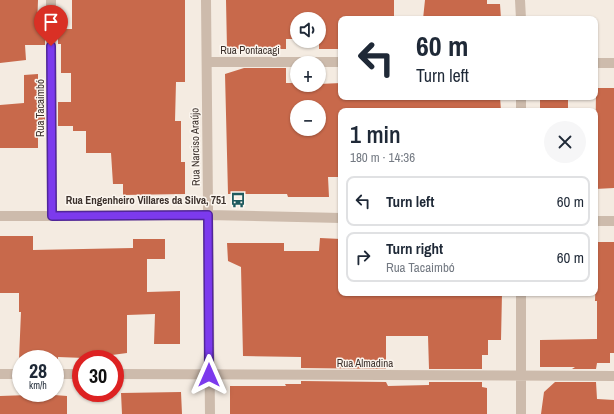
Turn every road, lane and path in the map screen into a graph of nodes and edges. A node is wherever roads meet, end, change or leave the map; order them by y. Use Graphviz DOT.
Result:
graph roads {
  1 [pos="51,0"];
  2 [pos="206,0"];
  3 [pos="520,0"];
  4 [pos="520,16"];
  5 [pos="207,62"];
  6 [pos="338,62"];
  7 [pos="598,63"];
  8 [pos="614,63"];
  9 [pos="208,215"];
  10 [pos="0,216"];
  11 [pos="52,216"];
  12 [pos="338,218"];
  13 [pos="598,221"];
  14 [pos="614,221"];
  15 [pos="521,296"];
  16 [pos="0,374"];
  17 [pos="12,374"];
  18 [pos="124,374"];
  19 [pos="209,375"];
  20 [pos="521,376"];
  21 [pos="614,376"];
  22 [pos="210,414"];
  23 [pos="521,414"];
  1 -- 11 [label="street, Rua Tacaimbó"];
  2 -- 5 [label="street, Rua Narciso Araújo"];
  3 -- 4 [label="street"];
  5 -- 6 [label="street, Rua Pontacagi"];
  5 -- 9 [label="street, Rua Narciso Araújo"];
  7 -- 8 [label="street"];
  9 -- 11 [label="street"];
  9 -- 12 [label="street"];
  9 -- 19 [label="street, Rua Narciso Araújo"];
  10 -- 11 [label="street"];
  13 -- 14 [label="street"];
  15 -- 20 [label="street"];
  16 -- 17 [label="street"];
  18 -- 19 [label="street, Rua Almadina"];
  19 -- 20 [label="street, Rua Almadina"];
  19 -- 22 [label="street, Rua Narciso Araújo"];
  20 -- 21 [label="street, Rua Almadina"];
  20 -- 23 [label="street"];
}
